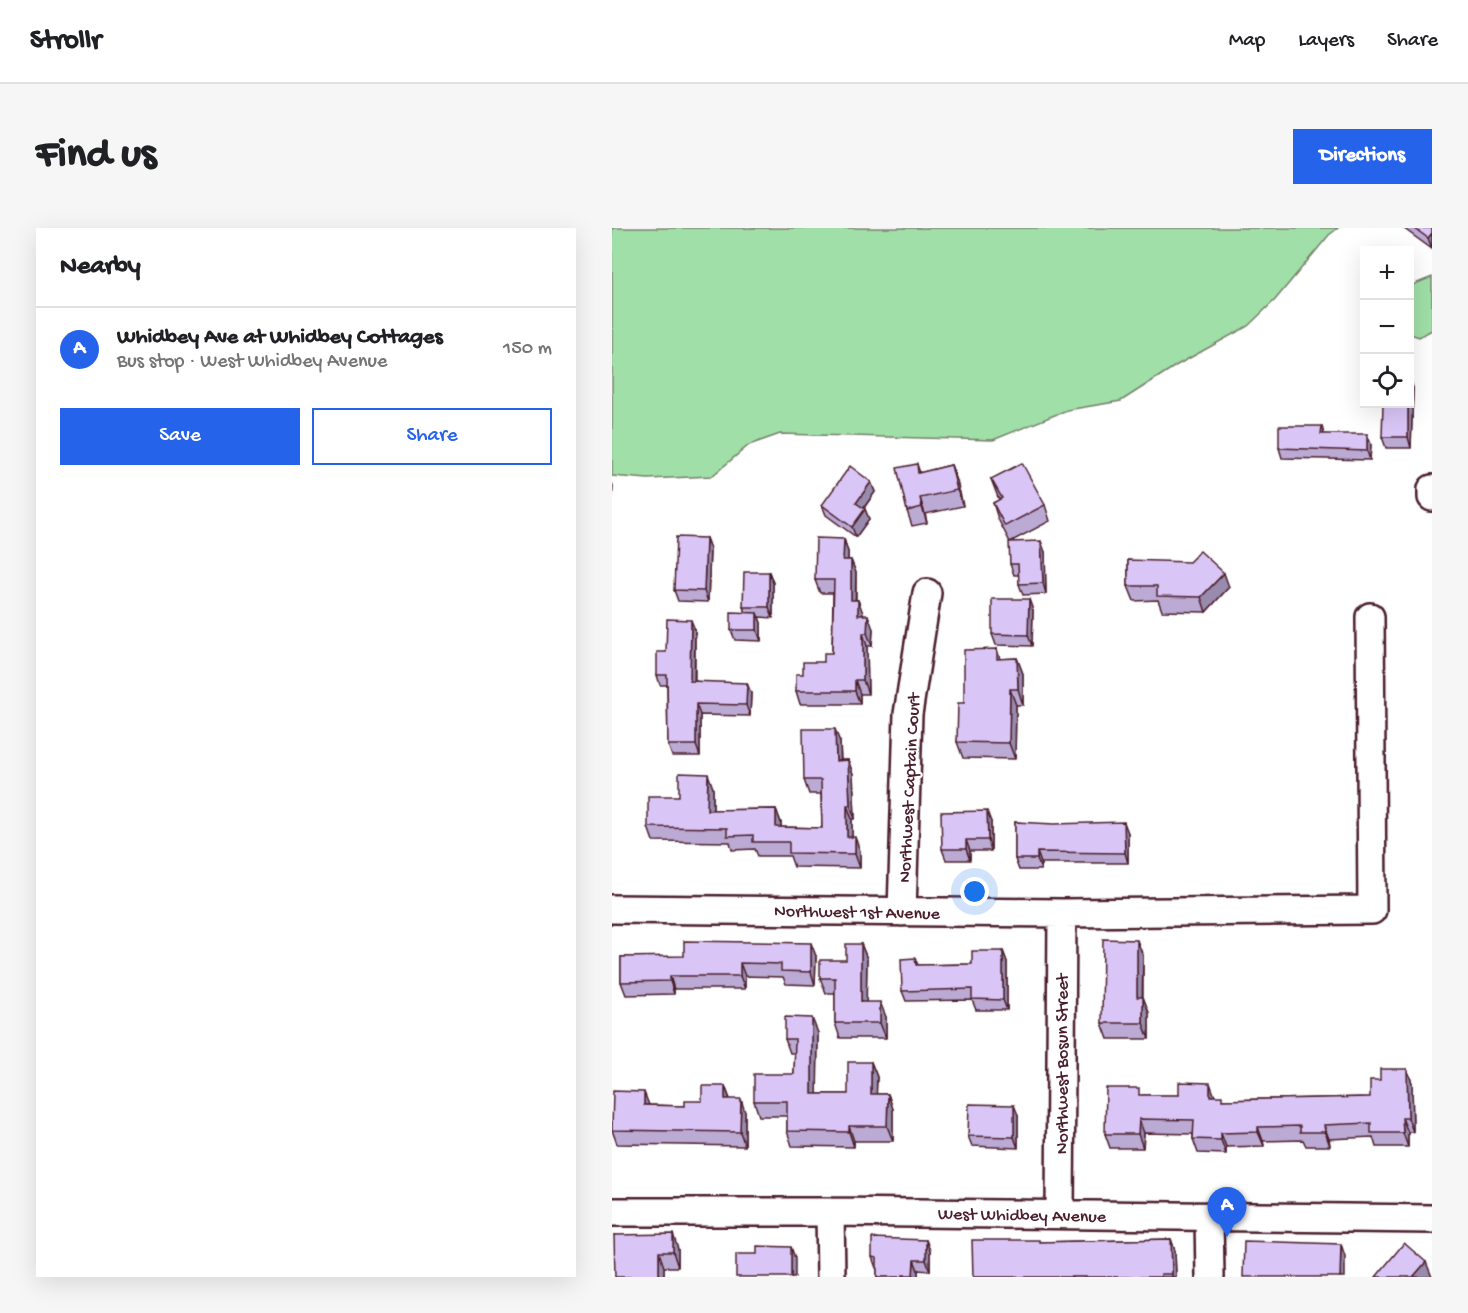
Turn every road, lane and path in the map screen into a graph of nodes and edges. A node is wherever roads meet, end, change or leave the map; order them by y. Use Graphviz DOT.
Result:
graph roads {
  1 [pos="1432,489"];
  2 [pos="1432,497"];
  3 [pos="927,593"];
  4 [pos="1370,617"];
  5 [pos="612,909"];
  6 [pos="902,912"];
  7 [pos="1062,913"];
  8 [pos="612,1212"];
  9 [pos="830,1212"];
  10 [pos="1060,1214"];
  11 [pos="1209,1216"];
  12 [pos="1432,1219"];
  13 [pos="831,1277"];
  14 [pos="1210,1277"];
  1 -- 2 [label="street"];
  3 -- 6 [label="street, Northwest Captain Court"];
  4 -- 7 [label="street, Northwest 1st Avenue"];
  5 -- 6 [label="street, Northwest 1st Avenue"];
  6 -- 7 [label="street, Northwest 1st Avenue"];
  7 -- 10 [label="street, Northwest Bosun Street"];
  8 -- 9 [label="street, West Whidbey Avenue"];
  9 -- 10 [label="street, West Whidbey Avenue"];
  9 -- 13 [label="street"];
  10 -- 11 [label="street, West Whidbey Avenue"];
  11 -- 12 [label="street, West Whidbey Avenue"];
  11 -- 14 [label="street"];
}
